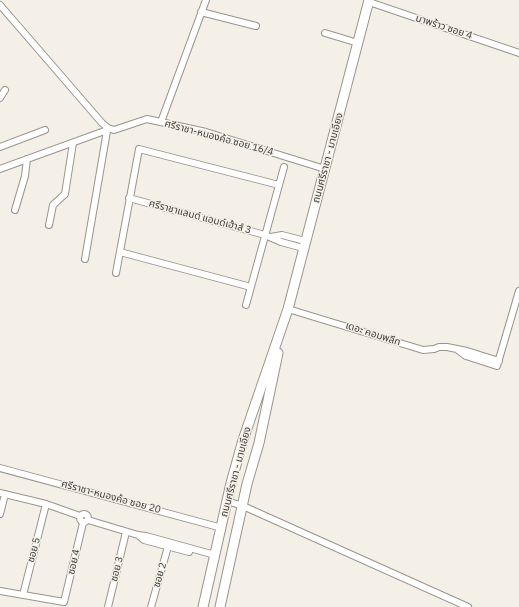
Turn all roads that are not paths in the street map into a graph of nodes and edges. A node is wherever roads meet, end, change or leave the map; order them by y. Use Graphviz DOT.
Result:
graph roads {
  1 [pos="206,0"];
  2 [pos="369,1"];
  3 [pos="0,5"];
  4 [pos="201,12"];
  5 [pos="256,26"];
  6 [pos="325,34"];
  7 [pos="358,43"];
  8 [pos="519,53"];
  9 [pos="6,90"];
  10 [pos="0,98"];
  11 [pos="162,122"];
  12 [pos="45,130"];
  13 [pos="109,130"];
  14 [pos="73,143"];
  15 [pos="0,147"];
  16 [pos="27,159"];
  17 [pos="284,166"];
  18 [pos="0,169"];
  19 [pos="325,169"];
  20 [pos="279,185"];
  21 [pos="129,198"];
  22 [pos="15,210"];
  23 [pos="49,225"];
  24 [pos="268,236"];
  25 [pos="304,244"];
  26 [pos="120,252"];
  27 [pos="85,259"];
  28 [pos="116,273"];
  29 [pos="251,287"];
  30 [pos="519,293"];
  31 [pos="246,305"];
  32 [pos="287,312"];
  33 [pos="0,468"];
  34 [pos="231,483"];
  35 [pos="247,484"];
  36 [pos="2,494"];
  37 [pos="227,501"];
  38 [pos="46,504"];
  39 [pos="243,506"];
  40 [pos="0,514"];
  41 [pos="85,521"];
  42 [pos="222,528"];
  43 [pos="126,532"];
  44 [pos="169,544"];
  45 [pos="215,557"];
  46 [pos="0,591"];
  47 [pos="23,595"];
  48 [pos="108,607"];
  49 [pos="151,607"];
  50 [pos="203,607"];
  51 [pos="220,607"];
  52 [pos="468,607"];
  1 -- 4 [label="street"];
  2 -- 7 [label="main road, ถนนศรีราชา - มาบเอียง"];
  2 -- 8 [label="street, นาพร้าว ซอย 4"];
  3 -- 13 [label="street"];
  4 -- 5 [label="street"];
  4 -- 11 [label="street"];
  6 -- 7 [label="street"];
  7 -- 19 [label="main road, ถนนศรีราชา - มาบเอียง"];
  9 -- 10 [label="street"];
  11 -- 13 [label="street, ศรีราชา-หนองค้อ ซอย 16/4"];
  11 -- 19 [label="street, ศรีราชา-หนองค้อ ซอย 16/4"];
  12 -- 15 [label="street"];
  13 -- 14 [label="street, ศรีราชา-หนองค้อ ซอย 16/4"];
  13 -- 27 [label="street"];
  14 -- 16 [label="street, ศรีราชา-หนองค้อ ซอย 16/4"];
  14 -- 23 [label="street"];
  16 -- 18 [label="street, ศรีราชา-หนองค้อ ซอย 16/4"];
  16 -- 22 [label="street"];
  17 -- 20 [label="street"];
  19 -- 25 [label="main road, ถนนศรีราชา - มาบเอียง"];
  20 -- 21 [label="street"];
  20 -- 24 [label="street"];
  21 -- 24 [label="street, ศรีราชาแลนด์ แอนด์เฮ้าส์ 3"];
  21 -- 26 [label="street"];
  24 -- 25 [label="street, ศรีราชาแลนด์ แอนด์เฮ้าส์ 3"];
  24 -- 29 [label="street"];
  25 -- 32 [label="main road, ถนนศรีราชา - มาบเอียง"];
  26 -- 28 [label="street"];
  26 -- 29 [label="street"];
  29 -- 31 [label="street"];
  30 -- 32 [label="street, เดอะ คอมพลีท"];
  32 -- 34 [label="main road, ถนนศรีราชา - มาบเอียง"];
  32 -- 35 [label="main road, ถนนศรีราชา - มาบเอียง"];
  33 -- 42 [label="street, ศรีราชา-หนองค้อ ซอย 20"];
  34 -- 35 [label="main road"];
  34 -- 37 [label="main road, ถนนศรีราชา - มาบเอียง"];
  35 -- 39 [label="main road, ถนนศรีราชา - มาบเอียง"];
  36 -- 38 [label="street"];
  36 -- 40 [label="street"];
  37 -- 39 [label="street"];
  37 -- 42 [label="main road, ถนนศรีราชา - มาบเอียง"];
  38 -- 41 [label="street"];
  38 -- 47 [label="street, ซอย 5"];
  39 -- 51 [label="main road, ถนนศรีราชา - มาบเอียง"];
  39 -- 52 [label="street"];
  41 -- 43 [label="street"];
  41 -- 47 [label="street, ซอย 4"];
  42 -- 45 [label="main road, ถนนศรีราชา - มาบเอียง"];
  43 -- 44 [label="street"];
  43 -- 48 [label="street, ซอย 3"];
  44 -- 45 [label="street"];
  44 -- 49 [label="street, ซอย 2"];
  45 -- 50 [label="main road, ถนนศรีราชา - มาบเอียง"];
  46 -- 47 [label="street"];
}
